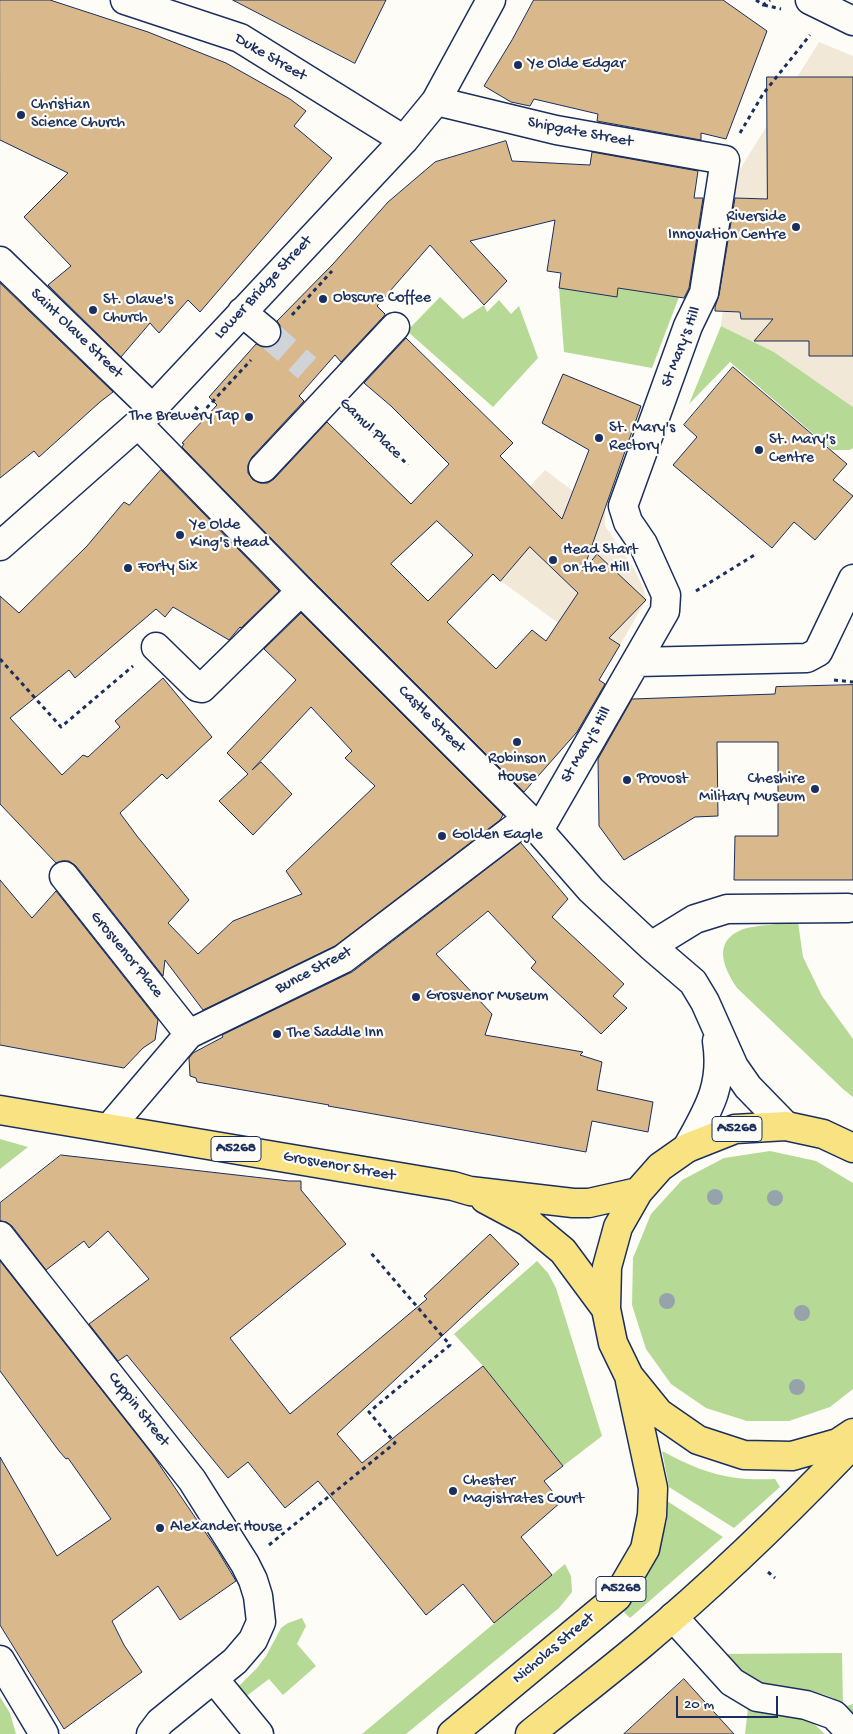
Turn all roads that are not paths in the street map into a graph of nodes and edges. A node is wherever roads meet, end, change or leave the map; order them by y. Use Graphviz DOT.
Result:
graph roads {
  1 [pos="491,0"];
  2 [pos="810,0"];
  3 [pos="131,1"];
  4 [pos="853,21"];
  5 [pos="436,101"];
  6 [pos="404,140"];
  7 [pos="725,160"];
  8 [pos="0,261"];
  9 [pos="242,312"];
  10 [pos="395,327"];
  11 [pos="266,332"];
  12 [pos="145,416"];
  13 [pos="263,468"];
  14 [pos="0,546"];
  15 [pos="853,579"];
  16 [pos="302,591"];
  17 [pos="156,647"];
  18 [pos="637,662"];
  19 [pos="533,824"];
  20 [pos="64,876"];
  21 [pos="848,908"];
  22 [pos="651,946"];
  23 [pos="714,1022"];
  24 [pos="189,1034"];
  25 [pos="0,1110"];
  26 [pos="786,1126"];
  27 [pos="109,1128"];
  28 [pos="687,1148"];
  29 [pos="853,1148"];
  30 [pos="470,1191"];
  31 [pos="638,1192"];
  32 [pos="0,1236"];
  33 [pos="606,1309"];
  34 [pos="629,1376"];
  35 [pos="853,1433"];
  36 [pos="853,1444"];
  37 [pos="673,1617"];
  38 [pos="0,1660"];
  39 [pos="214,1679"];
  40 [pos="44,1734"];
  41 [pos="151,1734"];
  42 [pos="260,1734"];
  43 [pos="452,1734"];
  44 [pos="530,1734"];
  45 [pos="852,1734"];
  1 -- 5 [label="street, Lower Bridge Street"];
  2 -- 4 [label="street"];
  3 -- 6 [label="street, Duke Street"];
  5 -- 6 [label="street, Lower Bridge Street"];
  5 -- 7 [label="street, Shipgate Street"];
  6 -- 9 [label="street, Lower Bridge Street"];
  7 -- 18 [label="street, St Mary's Hill"];
  8 -- 12 [label="street, Saint Olave Street"];
  9 -- 11 [label="street"];
  9 -- 12 [label="street, Lower Bridge Street"];
  10 -- 13 [label="street"];
  12 -- 14 [label="street, Lower Bridge Street"];
  12 -- 16 [label="street, Castle Street"];
  15 -- 18 [label="street"];
  16 -- 17 [label="street"];
  16 -- 19 [label="street, Castle Street"];
  18 -- 19 [label="street, St Mary's Hill"];
  19 -- 22 [label="street, Castle Street"];
  19 -- 24 [label="street, Bunce Street"];
  20 -- 24 [label="street, Grosvenor Place"];
  21 -- 22 [label="street"];
  22 -- 23 [label="street, Castle Street"];
  23 -- 26 [label="street, Castle Street"];
  23 -- 28 [label="street, Castle Street"];
  24 -- 27 [label="street, Bunce Street"];
  25 -- 27 [label="highway, Grosvenor Street / A5268"];
  26 -- 28 [label="highway, A5268"];
  26 -- 29 [label="highway, A5268"];
  27 -- 30 [label="highway, Grosvenor Street / A5268"];
  28 -- 31 [label="highway, A5268"];
  30 -- 31 [label="highway, Grosvenor Street / A5268"];
  30 -- 33 [label="highway, Grosvenor Street / A5268"];
  31 -- 33 [label="highway, A5268"];
  32 -- 39 [label="street, Cuppin Street"];
  33 -- 34 [label="highway, A5268"];
  34 -- 35 [label="highway, A5268"];
  34 -- 43 [label="highway, Nicholas Street / A5268"];
  36 -- 37 [label="highway"];
  37 -- 44 [label="highway"];
  37 -- 45 [label="street"];
  38 -- 40 [label="street"];
  39 -- 41 [label="street, Cuppin Street"];
  39 -- 42 [label="street"];
}
